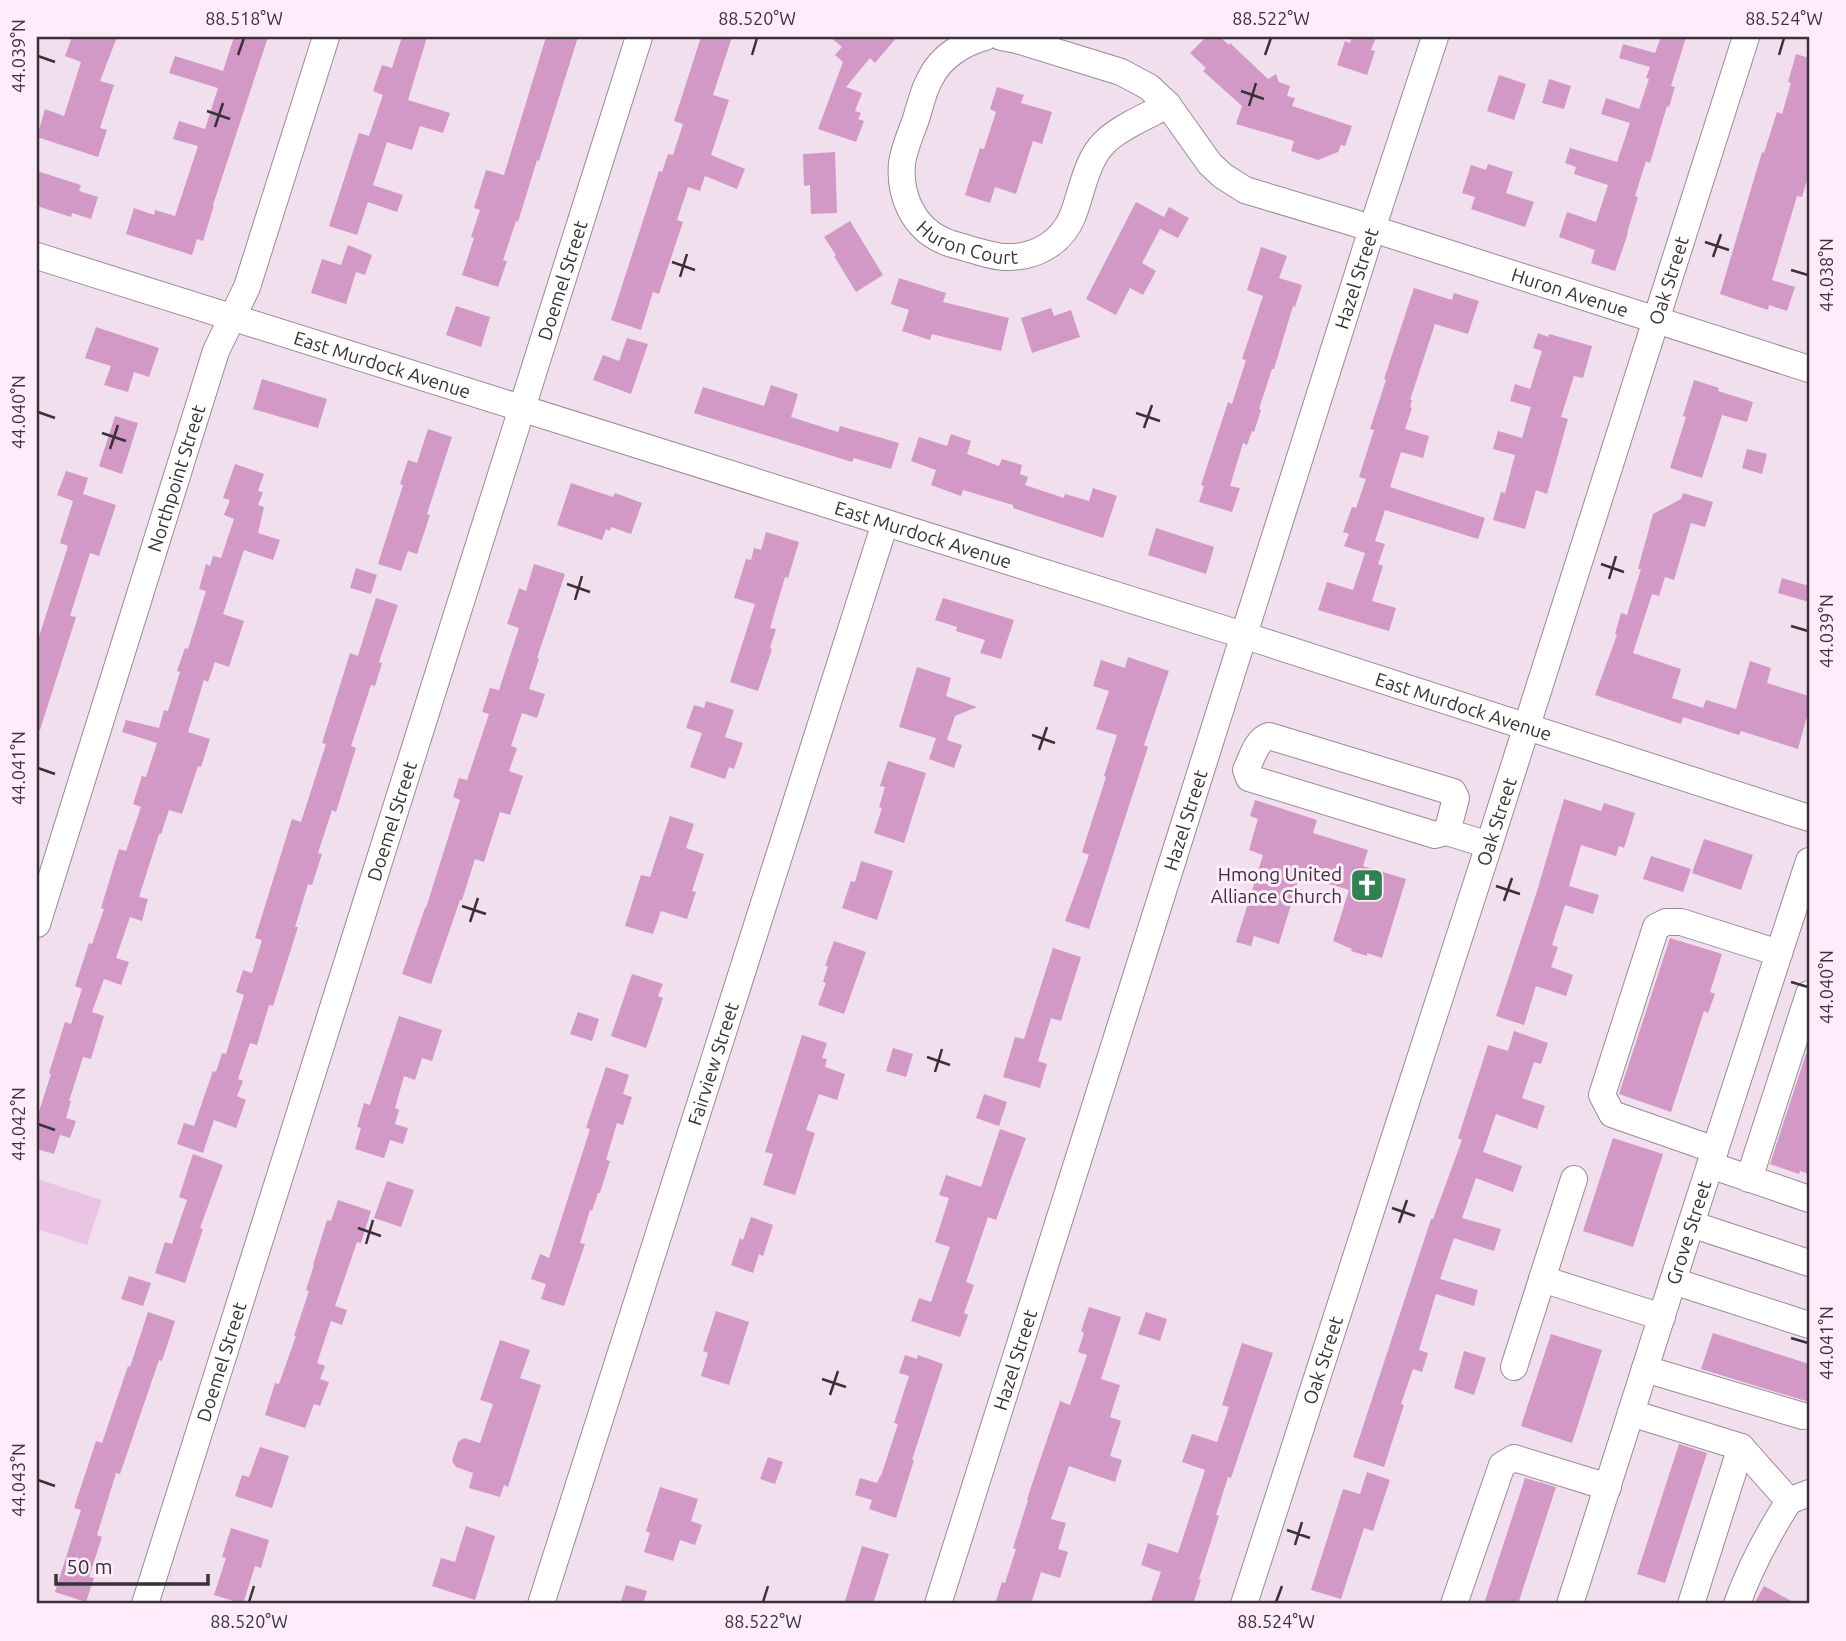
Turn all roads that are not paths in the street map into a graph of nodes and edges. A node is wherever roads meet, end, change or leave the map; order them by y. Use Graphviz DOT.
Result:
graph roads {
  1 [pos="326,37"];
  2 [pos="639,37"];
  3 [pos="985,37"];
  4 [pos="1001,37"];
  5 [pos="1435,37"];
  6 [pos="1746,37"];
  7 [pos="1168,105"];
  8 [pos="1372,229"];
  9 [pos="37,256"];
  10 [pos="233,316"];
  11 [pos="1654,320"];
  12 [pos="1809,369"];
  13 [pos="521,408"];
  14 [pos="884,523"];
  15 [pos="1243,635"];
  16 [pos="1527,726"];
  17 [pos="1205,757"];
  18 [pos="1246,770"];
  19 [pos="1809,818"];
  20 [pos="1447,832"];
  21 [pos="1489,845"];
  22 [pos="1809,861"];
  23 [pos="37,923"];
  24 [pos="1792,939"];
  25 [pos="1770,981"];
  26 [pos="1809,994"];
  27 [pos="1758,1018"];
  28 [pos="1797,1031"];
  29 [pos="1713,1158"];
  30 [pos="1574,1179"];
  31 [pos="1749,1179"];
  32 [pos="1809,1199"];
  33 [pos="1691,1224"];
  34 [pos="1809,1263"];
  35 [pos="1542,1279"];
  36 [pos="1673,1281"];
  37 [pos="1662,1318"];
  38 [pos="1809,1325"];
  39 [pos="1514,1367"];
  40 [pos="1645,1369"];
  41 [pos="1631,1413"];
  42 [pos="1803,1416"];
  43 [pos="1741,1447"];
  44 [pos="1608,1486"];
  45 [pos="1799,1497"];
  46 [pos="145,1604"];
  47 [pos="541,1604"];
  48 [pos="938,1604"];
  49 [pos="1244,1604"];
  50 [pos="1454,1604"];
  51 [pos="1570,1604"];
  52 [pos="1691,1604"];
  53 [pos="1737,1604"];
  1 -- 10 [label="street, Northpoint Street"];
  2 -- 13 [label="street, Doemel Street"];
  3 -- 7 [label="street, Huron Court"];
  4 -- 7 [label="street"];
  5 -- 8 [label="street, Hazel Street"];
  6 -- 11 [label="street, Oak Street"];
  7 -- 8 [label="street"];
  8 -- 11 [label="street, Huron Avenue"];
  8 -- 15 [label="street, Hazel Street"];
  9 -- 10 [label="street, East Murdock Avenue"];
  10 -- 13 [label="street, East Murdock Avenue"];
  10 -- 23 [label="street, Northpoint Street"];
  11 -- 12 [label="street, Huron Avenue"];
  11 -- 16 [label="street, Oak Street"];
  13 -- 14 [label="street, East Murdock Avenue"];
  13 -- 46 [label="street, Doemel Street"];
  14 -- 15 [label="street, East Murdock Avenue"];
  14 -- 47 [label="street, Fairview Street"];
  15 -- 16 [label="street, East Murdock Avenue"];
  15 -- 17 [label="street, Hazel Street"];
  16 -- 19 [label="street, East Murdock Avenue"];
  16 -- 21 [label="street, Oak Street"];
  17 -- 18 [label="street"];
  17 -- 48 [label="street, Hazel Street"];
  18 -- 20 [label="street"];
  18 -- 20 [label="street"];
  20 -- 21 [label="street"];
  21 -- 49 [label="street, Oak Street"];
  22 -- 24 [label="street, Grove Street"];
  24 -- 25 [label="street, Grove Street"];
  24 -- 29 [label="street"];
  25 -- 26 [label="street"];
  25 -- 27 [label="street, Grove Street"];
  26 -- 28 [label="street"];
  27 -- 28 [label="street"];
  27 -- 29 [label="street, Grove Street"];
  28 -- 31 [label="street"];
  29 -- 31 [label="street"];
  29 -- 33 [label="street, Grove Street"];
  30 -- 35 [label="street"];
  31 -- 32 [label="street"];
  33 -- 34 [label="street"];
  33 -- 36 [label="street, Grove Street"];
  35 -- 37 [label="street"];
  35 -- 39 [label="street"];
  36 -- 37 [label="street, Grove Street"];
  36 -- 38 [label="street"];
  37 -- 40 [label="street, Grove Street"];
  40 -- 41 [label="street, Grove Street"];
  40 -- 42 [label="street"];
  41 -- 43 [label="street"];
  41 -- 44 [label="street, Grove Street"];
  43 -- 45 [label="street"];
  43 -- 52 [label="street"];
  44 -- 50 [label="street"];
  44 -- 51 [label="street, Grove Street"];
  45 -- 53 [label="street"];
}
